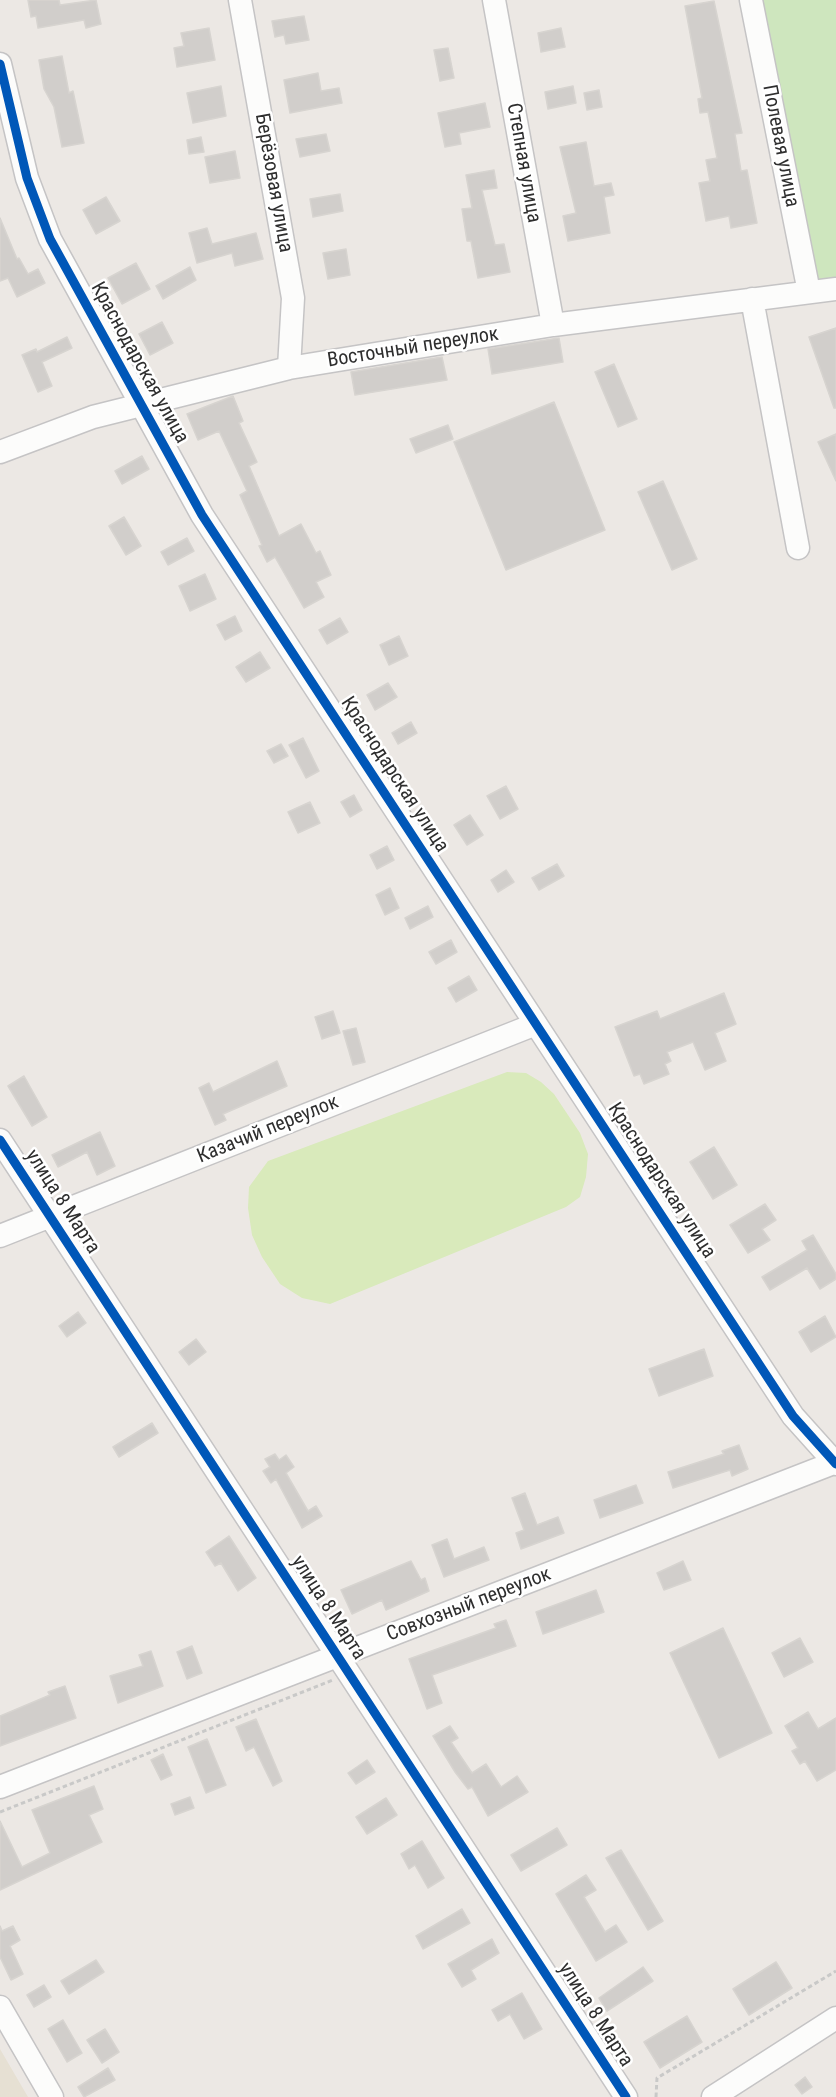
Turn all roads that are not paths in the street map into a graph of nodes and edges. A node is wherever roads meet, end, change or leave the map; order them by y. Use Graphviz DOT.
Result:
graph roads {
  1 [pos="240,0"];
  2 [pos="494,0"];
  3 [pos="751,0"];
  4 [pos="0,64"];
  5 [pos="836,289"];
  6 [pos="809,292"];
  7 [pos="752,299"];
  8 [pos="553,325"];
  9 [pos="289,368"];
  10 [pos="140,405"];
  11 [pos="0,452"];
  12 [pos="798,548"];
  13 [pos="536,1024"];
  14 [pos="0,1140"];
  15 [pos="50,1216"];
  16 [pos="0,1236"];
  17 [pos="836,1463"];
  18 [pos="344,1665"];
  19 [pos="0,1787"];
  20 [pos="0,2007"];
  21 [pos="836,2018"];
  22 [pos="52,2097"];
  23 [pos="626,2097"];
  24 [pos="713,2097"];
  1 -- 9 [label="street, Берёзовая улица"];
  2 -- 8 [label="street, Степная улица"];
  3 -- 6 [label="street, Полевая улица"];
  4 -- 10 [label="street, Краснодарская улица"];
  5 -- 6 [label="street, Восточный переулок"];
  6 -- 7 [label="street, Восточный переулок"];
  7 -- 8 [label="street, Восточный переулок"];
  7 -- 12 [label="street"];
  8 -- 9 [label="street, Восточный переулок"];
  9 -- 10 [label="street, Восточный переулок"];
  10 -- 11 [label="street, Восточный переулок"];
  10 -- 13 [label="street, Краснодарская улица"];
  13 -- 15 [label="street, Казачий переулок"];
  13 -- 17 [label="street, Краснодарская улица"];
  14 -- 15 [label="street, улица 8 Марта"];
  15 -- 16 [label="street, Казачий переулок"];
  15 -- 18 [label="street, улица 8 Марта"];
  17 -- 18 [label="street, Совхозный переулок"];
  18 -- 19 [label="street, Совхозный переулок"];
  18 -- 23 [label="street, улица 8 Марта"];
  20 -- 22 [label="street"];
  21 -- 24 [label="street"];
}
